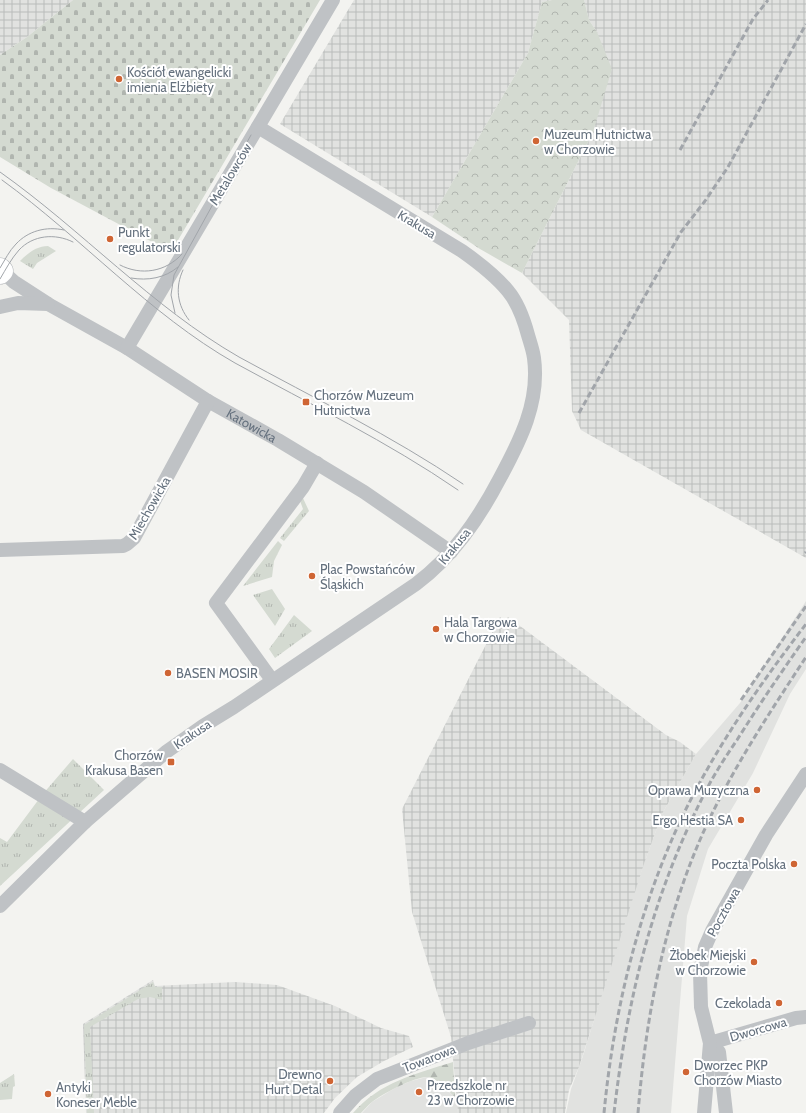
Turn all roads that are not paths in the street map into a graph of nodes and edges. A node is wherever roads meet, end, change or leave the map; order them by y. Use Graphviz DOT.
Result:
graph roads {
  1 [pos="333,0"];
  2 [pos="258,127"];
  3 [pos="0,271"];
  4 [pos="48,304"];
  5 [pos="0,307"];
  6 [pos="127,348"];
  7 [pos="208,400"];
  8 [pos="317,463"];
  9 [pos="0,550"];
  10 [pos="451,552"];
  11 [pos="272,680"];
  12 [pos="0,770"];
  13 [pos="806,774"];
  14 [pos="85,822"];
  15 [pos="0,906"];
  16 [pos="806,1017"];
  17 [pos="529,1023"];
  18 [pos="710,1043"];
  19 [pos="340,1113"];
  20 [pos="704,1113"];
  21 [pos="726,1113"];
  1 -- 2 [label="street, Metalowców"];
  2 -- 6 [label="street, Metalowców"];
  2 -- 10 [label="street, Krakusa"];
  3 -- 4 [label="street, Katowicka"];
  4 -- 5 [label="street, Katowicka"];
  4 -- 6 [label="street, Katowicka"];
  6 -- 7 [label="street, Katowicka"];
  7 -- 8 [label="street, Katowicka"];
  7 -- 9 [label="street, Miechowicka"];
  8 -- 10 [label="street, Katowicka"];
  8 -- 11 [label="street"];
  10 -- 11 [label="street, Krakusa"];
  11 -- 14 [label="street, Krakusa"];
  12 -- 14 [label="street"];
  13 -- 18 [label="street, Pocztowa"];
  14 -- 15 [label="street, Krakusa"];
  16 -- 18 [label="street, Dworcowa"];
  17 -- 19 [label="street, Towarowa"];
  18 -- 20 [label="street"];
  18 -- 21 [label="street"];
}
